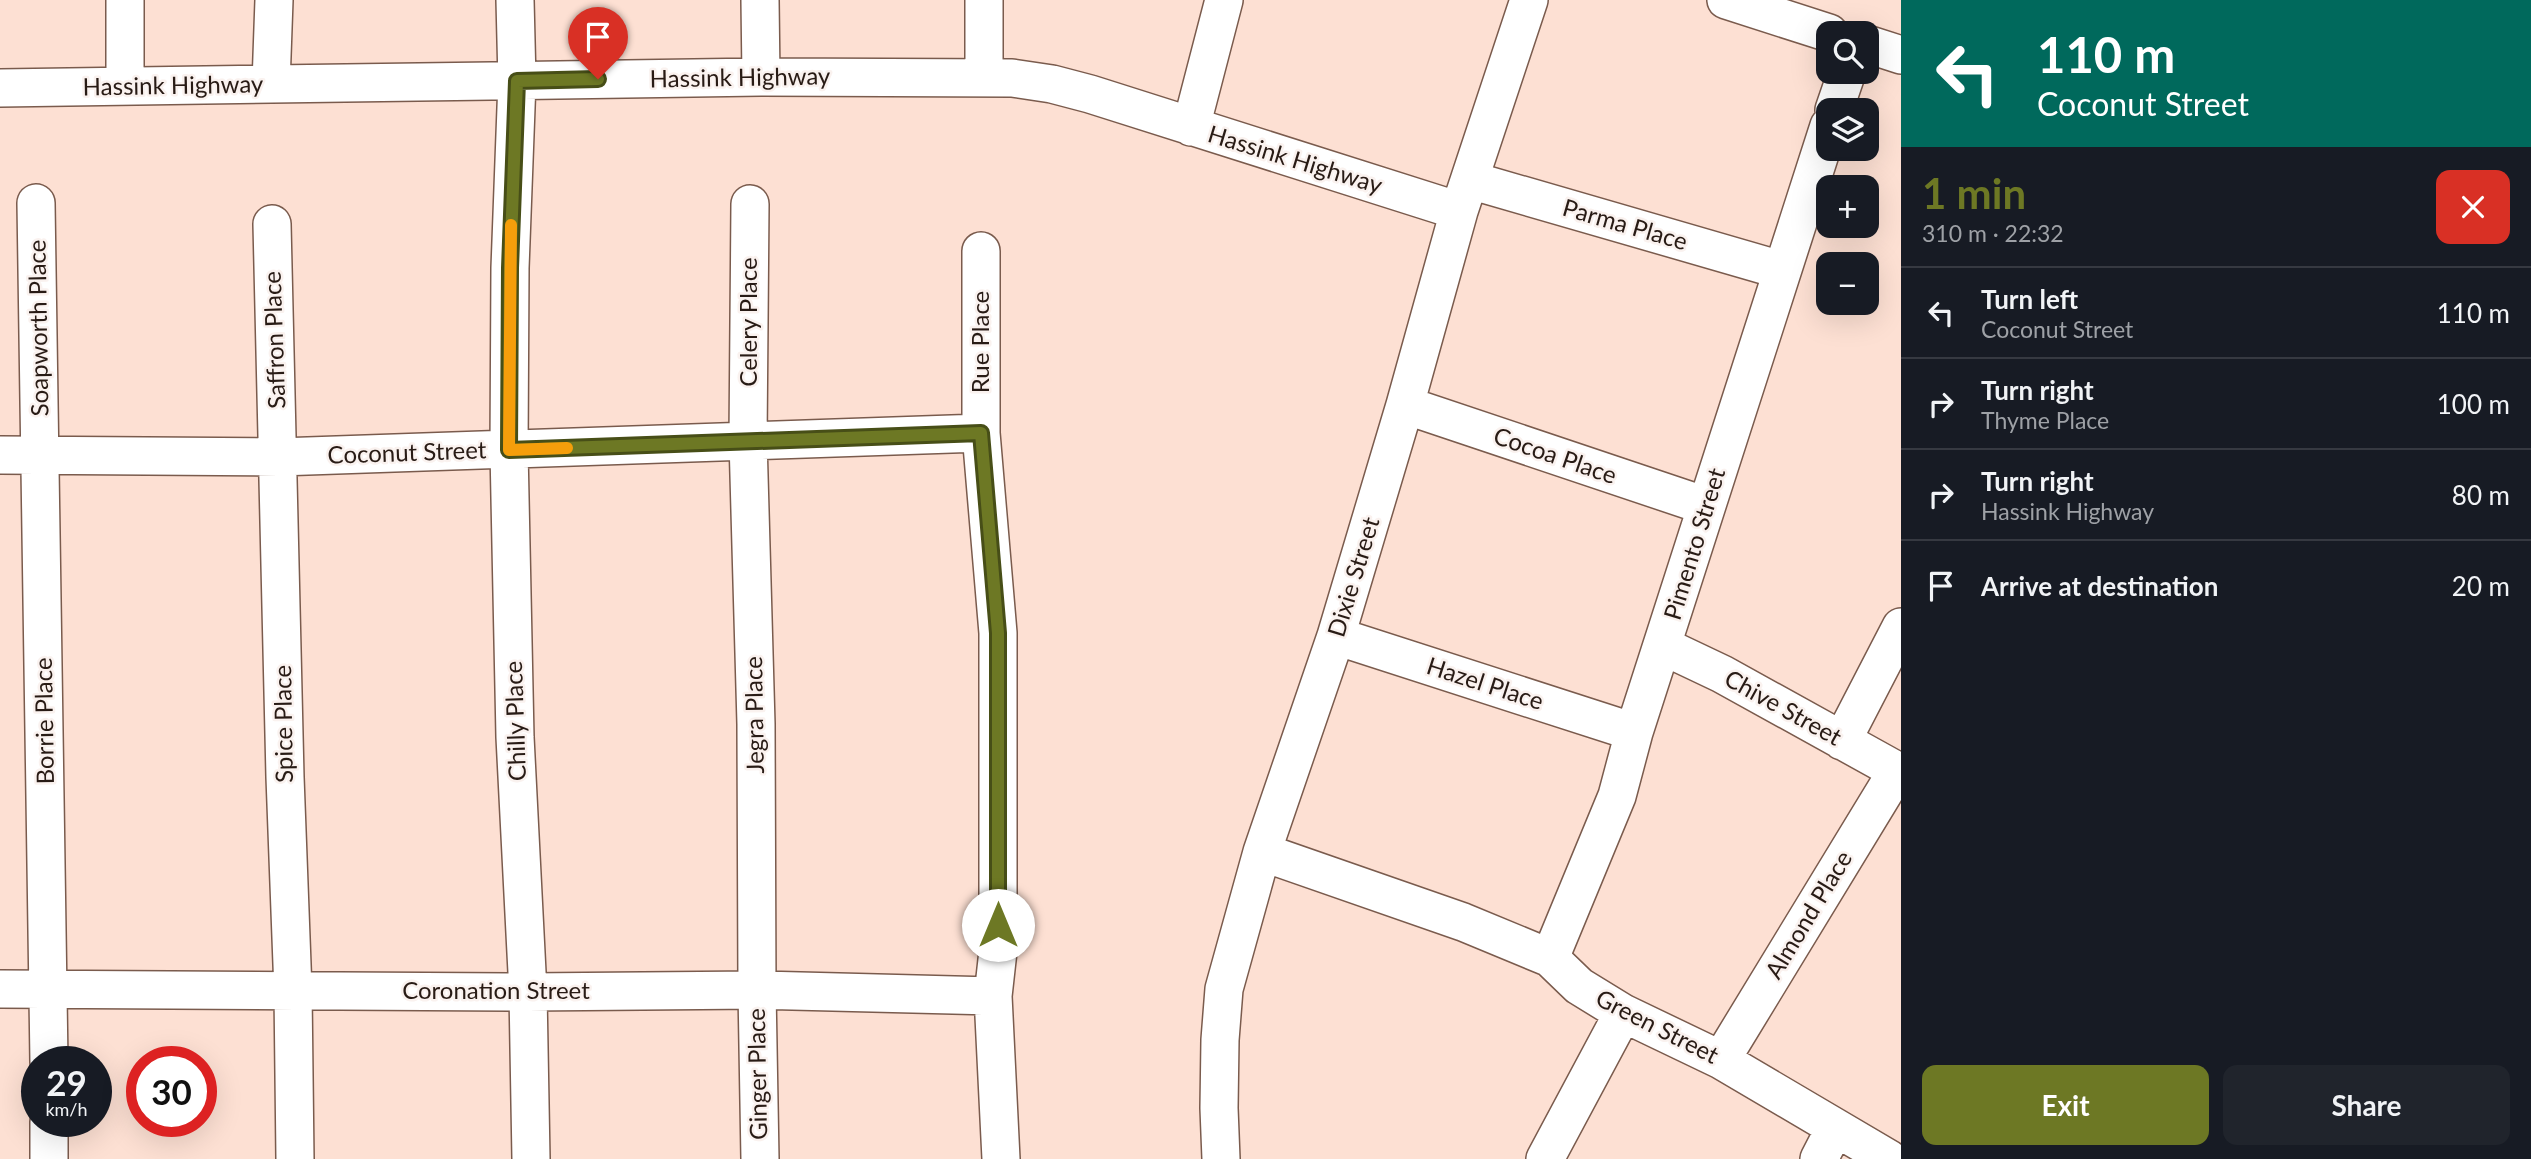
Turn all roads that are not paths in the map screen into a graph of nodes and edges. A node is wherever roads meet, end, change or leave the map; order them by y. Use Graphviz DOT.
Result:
graph roads {
  1 [pos="125,0"];
  2 [pos="274,0"];
  3 [pos="515,0"];
  4 [pos="760,0"];
  5 [pos="984,0"];
  6 [pos="1224,0"];
  7 [pos="1529,0"];
  8 [pos="1738,2"];
  9 [pos="1816,29"];
  10 [pos="1879,48"];
  11 [pos="1901,55"];
  12 [pos="761,77"];
  13 [pos="984,78"];
  14 [pos="517,81"];
  15 [pos="271,84"];
  16 [pos="125,86"];
  17 [pos="0,88"];
  18 [pos="1191,127"];
  19 [pos="1817,161"];
  20 [pos="1465,196"];
  21 [pos="36,203"];
  22 [pos="750,204"];
  23 [pos="272,224"];
  24 [pos="981,251"];
  25 [pos="1781,270"];
  26 [pos="1405,405"];
  27 [pos="981,433"];
  28 [pos="748,440"];
  29 [pos="509,450"];
  30 [pos="41,454"];
  31 [pos="0,455"];
  32 [pos="279,457"];
  33 [pos="1706,506"];
  34 [pos="1901,627"];
  35 [pos="1336,636"];
  36 [pos="1664,646"];
  37 [pos="1634,733"];
  38 [pos="1842,741"];
  39 [pos="1899,772"];
  40 [pos="1262,852"];
  41 [pos="1550,958"];
  42 [pos="48,988"];
  43 [pos="0,989"];
  44 [pos="757,990"];
  45 [pos="293,991"];
  46 [pos="528,992"];
  47 [pos="993,996"];
  48 [pos="1623,1013"];
  49 [pos="49,1046"];
  50 [pos="1721,1060"];
  51 [pos="49,1137"];
  52 [pos="1827,1144"];
  53 [pos="49,1159"];
  54 [pos="295,1159"];
  55 [pos="531,1159"];
  56 [pos="760,1159"];
  57 [pos="1001,1159"];
  58 [pos="1221,1159"];
  59 [pos="1545,1159"];
  60 [pos="1889,1159"];
  1 -- 16 [label="street"];
  2 -- 15 [label="street"];
  3 -- 14 [label="street, Chilly Place"];
  4 -- 12 [label="street"];
  5 -- 13 [label="street"];
  6 -- 18 [label="street"];
  7 -- 20 [label="street, Dixie Street"];
  8 -- 9 [label="street"];
  10 -- 11 [label="street"];
  12 -- 13 [label="street, Hassink Highway"];
  12 -- 14 [label="street, Hassink Highway"];
  13 -- 18 [label="street, Hassink Highway"];
  14 -- 15 [label="street, Hassink Highway"];
  14 -- 29 [label="street, Chilly Place"];
  15 -- 16 [label="street, Hassink Highway"];
  16 -- 17 [label="street, Hassink Highway"];
  18 -- 20 [label="street, Hassink Highway"];
  19 -- 25 [label="street, Pimento Street"];
  20 -- 25 [label="street, Parma Place"];
  20 -- 26 [label="street, Dixie Street"];
  21 -- 30 [label="street, Soapworth Place"];
  22 -- 28 [label="street, Celery Place"];
  23 -- 32 [label="street, Saffron Place"];
  24 -- 27 [label="street, Rue Place"];
  25 -- 33 [label="street, Pimento Street"];
  26 -- 33 [label="street, Cocoa Place"];
  26 -- 35 [label="street, Dixie Street"];
  27 -- 28 [label="street, Coconut Street"];
  27 -- 47 [label="street, Rue Place"];
  28 -- 29 [label="street, Coconut Street"];
  28 -- 44 [label="street, Jegra Place"];
  29 -- 32 [label="street, Coconut Street"];
  29 -- 46 [label="street, Chilly Place"];
  30 -- 31 [label="street, Coconut Street"];
  30 -- 32 [label="street, Coconut Street"];
  30 -- 42 [label="street, Borrie Place"];
  32 -- 45 [label="street, Spice Place"];
  33 -- 36 [label="street, Pimento Street"];
  34 -- 38 [label="street"];
  35 -- 37 [label="street, Hazel Place"];
  35 -- 40 [label="street, Dixie Street"];
  36 -- 37 [label="street, Pimento Street"];
  36 -- 38 [label="street, Chive Street"];
  37 -- 41 [label="street, Pimento Street"];
  38 -- 39 [label="street, Chive Street"];
  39 -- 50 [label="street, Almond Place"];
  40 -- 41 [label="street, Green Street"];
  40 -- 58 [label="street, Dixie Street"];
  41 -- 48 [label="street, Green Street"];
  42 -- 43 [label="street, Coronation Street"];
  42 -- 45 [label="street, Coronation Street"];
  42 -- 49 [label="street, Borrie Place"];
  44 -- 46 [label="street, Coronation Street"];
  44 -- 47 [label="street, Coronation Street"];
  44 -- 56 [label="street, Ginger Place"];
  45 -- 46 [label="street, Coronation Street"];
  45 -- 54 [label="street, Spice Place"];
  46 -- 55 [label="street, Chilly Place"];
  47 -- 57 [label="street, Rue Place"];
  48 -- 50 [label="street, Green Street"];
  48 -- 59 [label="street"];
  50 -- 52 [label="street, Green Street"];
  51 -- 53 [label="street"];
  52 -- 60 [label="street, Green Street"];
}
